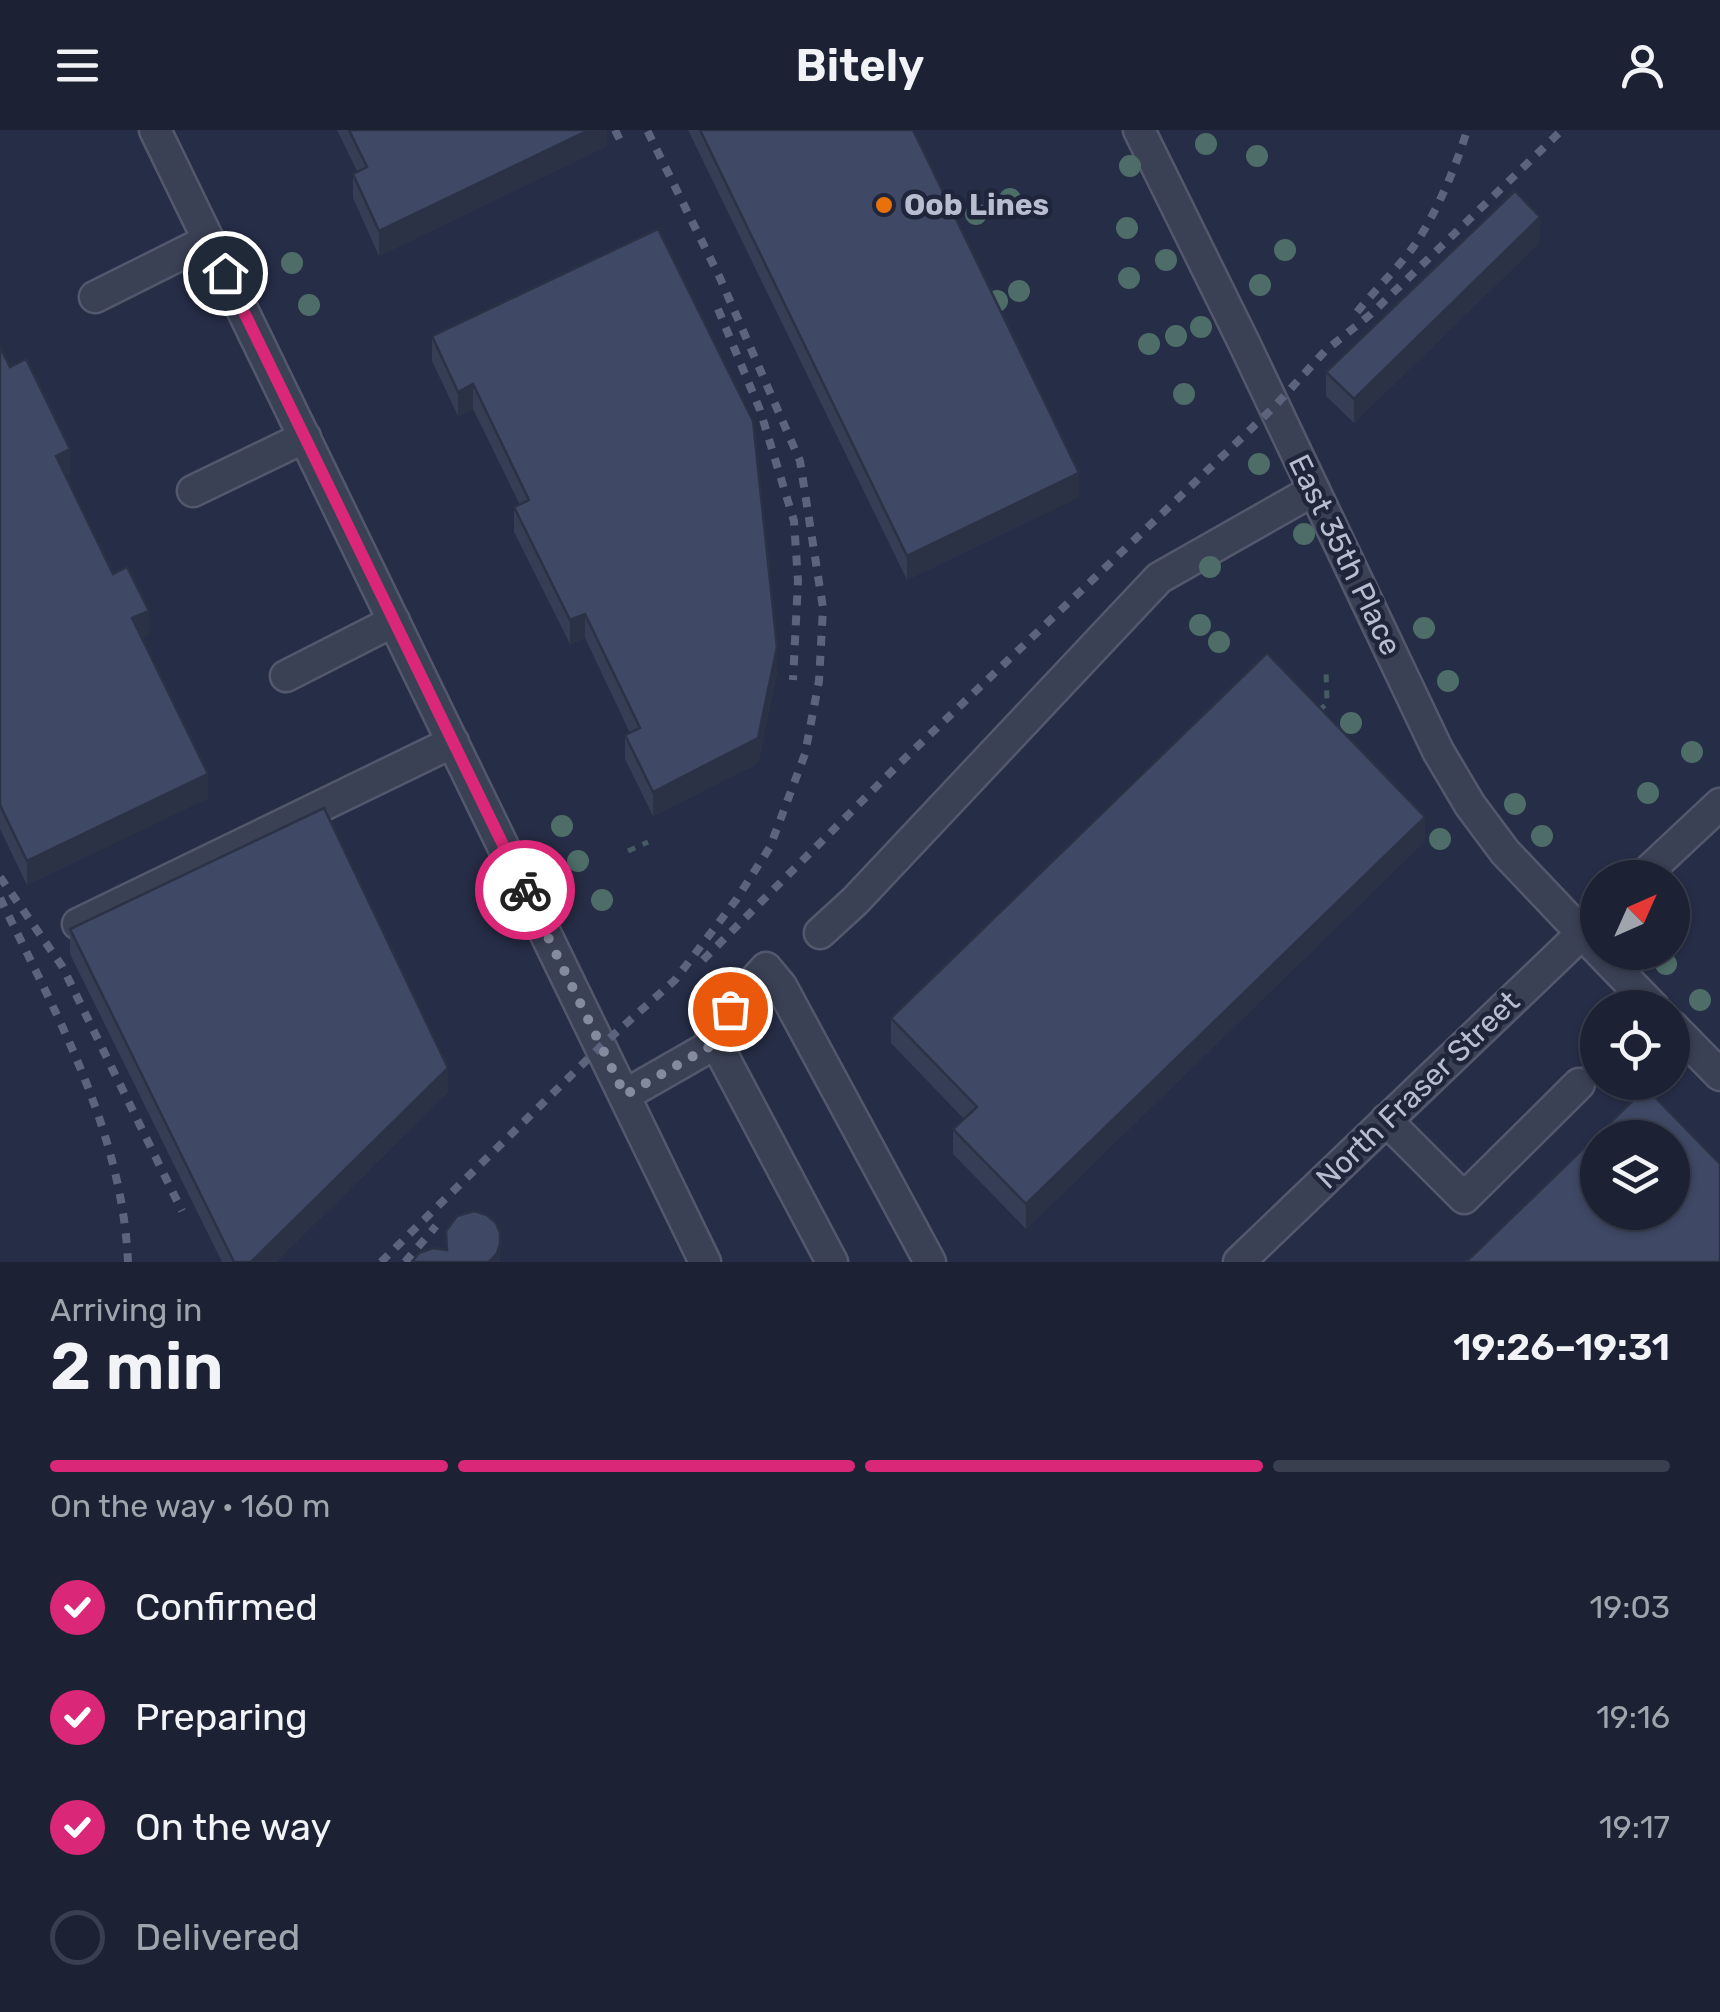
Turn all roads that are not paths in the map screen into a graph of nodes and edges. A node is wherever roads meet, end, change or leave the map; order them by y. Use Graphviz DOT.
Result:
graph roads {
  1 [pos="155,130"];
  2 [pos="1139,130"];
  3 [pos="209,240"];
  4 [pos="95,296"];
  5 [pos="305,437"];
  6 [pos="1314,490"];
  7 [pos="193,491"];
  8 [pos="394,621"];
  9 [pos="286,676"];
  10 [pos="453,742"];
  11 [pos="1720,804"];
  12 [pos="1660,860"];
  13 [pos="78,924"];
  14 [pos="1580,924"];
  15 [pos="820,934"];
  16 [pos="1580,950"];
  17 [pos="1621,970"];
  18 [pos="1639,990"];
  19 [pos="716,1043"];
  20 [pos="1690,1044"];
  21 [pos="1720,1075"];
  22 [pos="1580,1084"];
  23 [pos="625,1095"];
  24 [pos="1386,1120"];
  25 [pos="705,1262"];
  26 [pos="832,1262"];
  27 [pos="930,1262"];
  28 [pos="1239,1262"];
  1 -- 3 [label="street"];
  2 -- 6 [label="street, East 35th Place"];
  3 -- 4 [label="street"];
  3 -- 5 [label="street"];
  5 -- 7 [label="street"];
  5 -- 8 [label="street"];
  6 -- 14 [label="street, East 35th Place"];
  6 -- 15 [label="street"];
  8 -- 9 [label="street"];
  8 -- 10 [label="street"];
  10 -- 13 [label="street"];
  10 -- 23 [label="street"];
  11 -- 12 [label="street"];
  16 -- 24 [label="street, North Fraser Street"];
  17 -- 18 [label="street, East 35th Place"];
  19 -- 23 [label="street"];
  19 -- 26 [label="street"];
  19 -- 27 [label="street"];
  20 -- 21 [label="street"];
  22 -- 24 [label="street"];
  23 -- 25 [label="street"];
  24 -- 28 [label="street, North Fraser Street"];
}
